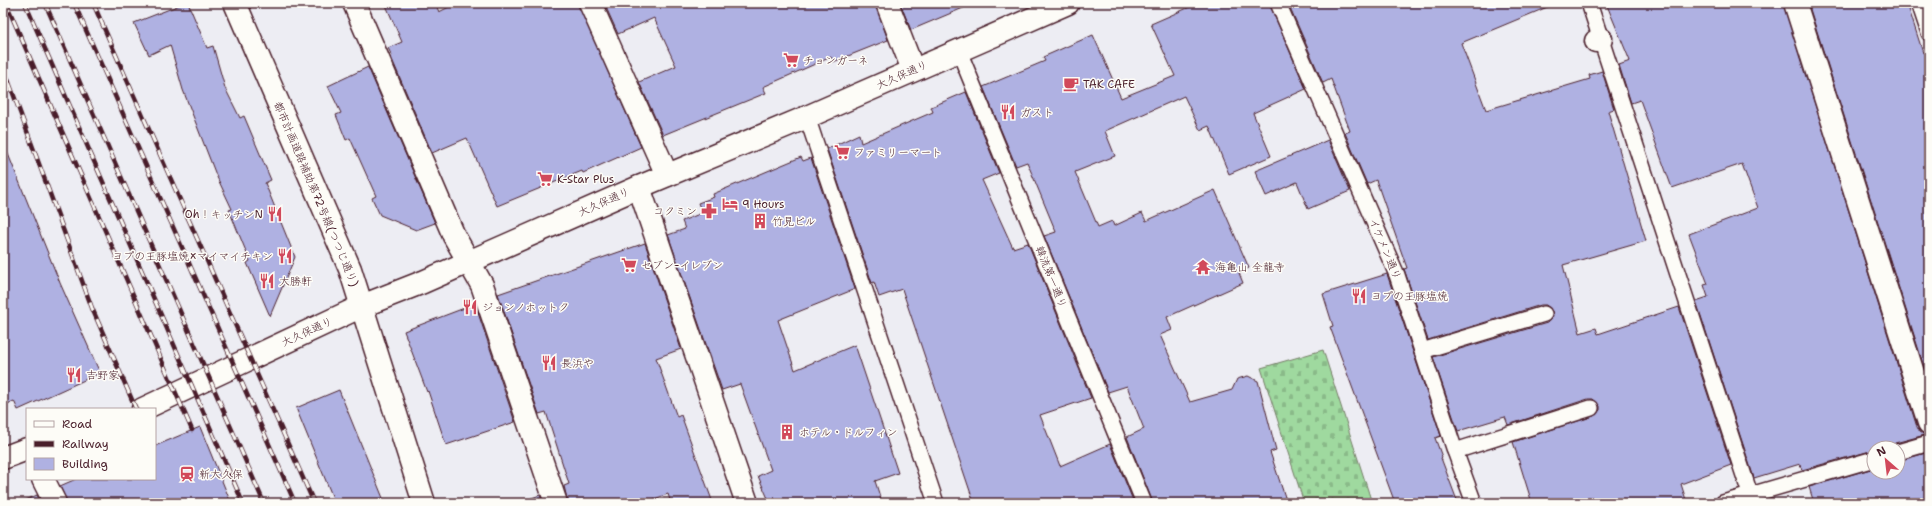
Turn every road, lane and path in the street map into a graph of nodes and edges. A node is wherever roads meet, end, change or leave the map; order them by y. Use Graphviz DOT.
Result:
graph roads {
  1 [pos="234,3"];
  2 [pos="354,3"];
  3 [pos="590,3"];
  4 [pos="887,3"];
  5 [pos="1068,3"];
  6 [pos="1278,3"];
  7 [pos="1589,3"];
  8 [pos="1795,3"];
  9 [pos="1919,3"];
  10 [pos="1929,33"];
  11 [pos="959,50"];
  12 [pos="913,70"];
  13 [pos="807,117"];
  14 [pos="667,175"];
  15 [pos="639,186"];
  16 [pos="468,262"];
  17 [pos="362,306"];
  18 [pos="1544,314"];
  19 [pos="1422,351"];
  20 [pos="145,408"];
  21 [pos="1591,408"];
  22 [pos="1929,423"];
  23 [pos="1929,443"];
  24 [pos="26,449"];
  25 [pos="1906,450"];
  26 [pos="1455,451"];
  27 [pos="3,458"];
  28 [pos="1866,461"];
  29 [pos="44,480"];
  30 [pos="1750,494"];
  31 [pos="55,503"];
  32 [pos="424,503"];
  33 [pos="556,503"];
  34 [pos="748,503"];
  35 [pos="936,503"];
  36 [pos="1144,503"];
  37 [pos="1474,503"];
  38 [pos="1723,503"];
  1 -- 17 [label="street, 都市計画道路補助第72号線(つつじ通り)"];
  2 -- 16 [label="street"];
  3 -- 14 [label="street"];
  4 -- 12 [label="street"];
  5 -- 11 [label="street, 大久保通り"];
  6 -- 19 [label="lane, イケメン通り"];
  7 -- 30 [label="lane"];
  8 -- 22 [label="street"];
  9 -- 10 [label="lane"];
  11 -- 12 [label="street, 大久保通り"];
  11 -- 36 [label="lane, 韓流第一通り"];
  12 -- 13 [label="street, 大久保通り"];
  13 -- 14 [label="street, 大久保通り"];
  13 -- 35 [label="lane"];
  14 -- 15 [label="street, 大久保通り"];
  15 -- 16 [label="street, 大久保通り"];
  15 -- 34 [label="street"];
  16 -- 17 [label="street, 大久保通り"];
  16 -- 33 [label="street"];
  17 -- 20 [label="street, 大久保通り"];
  17 -- 32 [label="street, 都市計画道路補助第72号線(つつじ通り)"];
  18 -- 19 [label="lane"];
  19 -- 26 [label="lane, イケメン通り"];
  21 -- 26 [label="lane"];
  23 -- 25 [label="lane"];
  24 -- 27 [label="street"];
  26 -- 37 [label="lane, イケメン通り"];
  28 -- 30 [label="lane"];
  29 -- 31 [label="street"];
  30 -- 38 [label="lane"];
}
